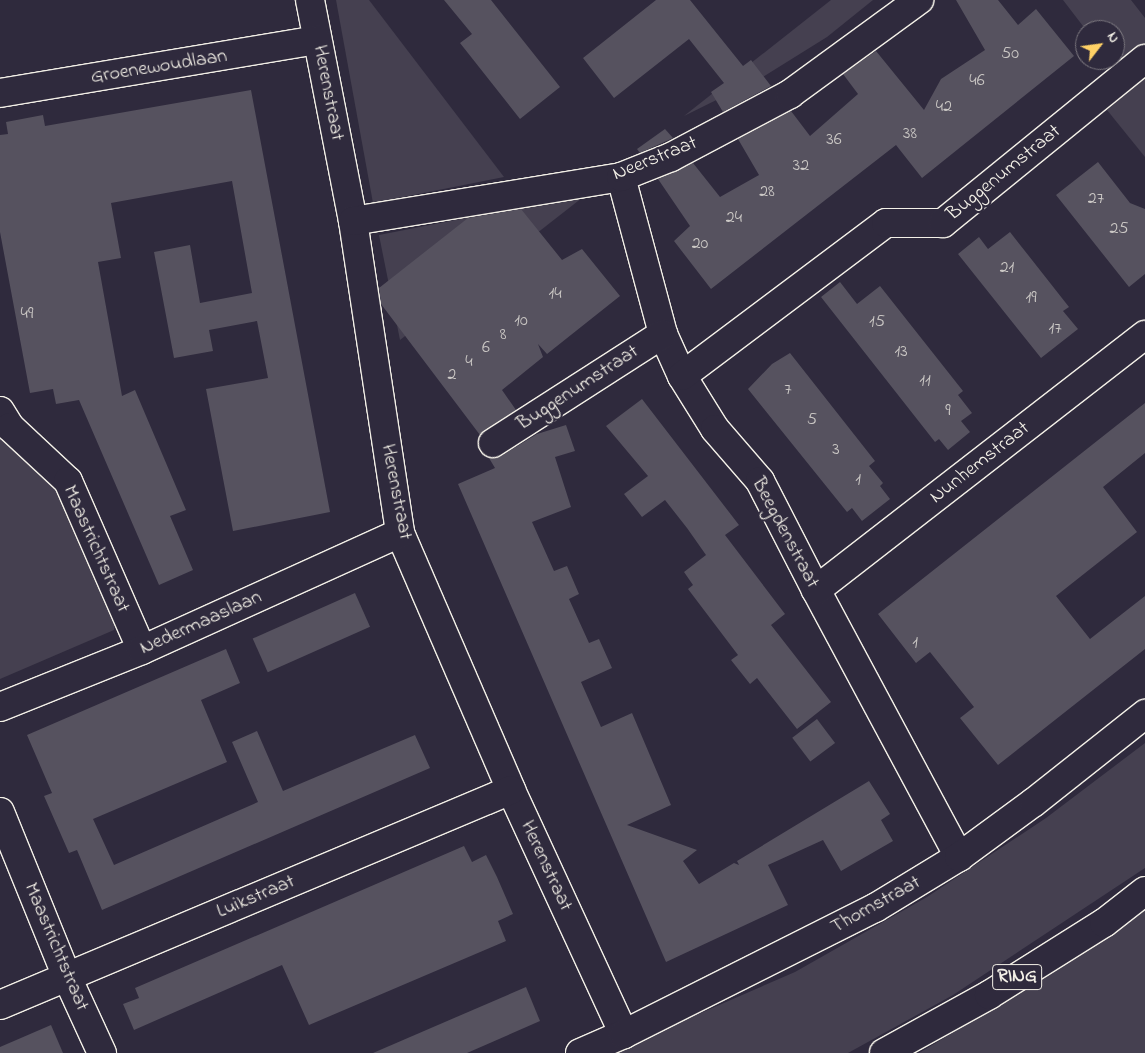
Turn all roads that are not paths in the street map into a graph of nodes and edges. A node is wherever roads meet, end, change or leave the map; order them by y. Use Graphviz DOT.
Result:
graph roads {
  1 [pos="310,0"];
  2 [pos="919,0"];
  3 [pos="317,40"];
  4 [pos="1145,59"];
  5 [pos="0,93"];
  6 [pos="621,177"];
  7 [pos="353,221"];
  8 [pos="663,334"];
  9 [pos="1145,335"];
  10 [pos="682,376"];
  11 [pos="0,411"];
  12 [pos="493,443"];
  13 [pos="400,533"];
  14 [pos="816,590"];
  15 [pos="142,650"];
  16 [pos="0,707"];
  17 [pos="1145,714"];
  18 [pos="511,790"];
  19 [pos="0,812"];
  20 [pos="959,857"];
  21 [pos="1145,891"];
  22 [pos="67,977"];
  23 [pos="0,1005"];
  24 [pos="624,1034"];
  25 [pos="102,1053"];
  26 [pos="580,1053"];
  27 [pos="884,1053"];
  1 -- 3 [label="street, Herenstraat"];
  2 -- 6 [label="street, Neerstraat"];
  3 -- 5 [label="street, Groenewoudlaan"];
  3 -- 7 [label="street, Herenstraat"];
  4 -- 10 [label="street, Buggenumstraat"];
  6 -- 7 [label="street, Neerstraat"];
  6 -- 8 [label="street, Beegdenstraat"];
  7 -- 13 [label="street, Herenstraat"];
  8 -- 10 [label="street, Beegdenstraat"];
  8 -- 12 [label="street, Buggenumstraat"];
  9 -- 14 [label="street, Nunhemstraat"];
  10 -- 14 [label="street, Beegdenstraat"];
  11 -- 15 [label="street, Maastrichtstraat"];
  13 -- 15 [label="street, Nedermaaslaan"];
  13 -- 18 [label="street, Herenstraat"];
  14 -- 20 [label="street, Beegdenstraat"];
  15 -- 16 [label="street, Nedermaaslaan"];
  17 -- 20 [label="street, Thornstraat"];
  18 -- 22 [label="street, Luikstraat"];
  18 -- 24 [label="street, Herenstraat"];
  19 -- 22 [label="street, Maastrichtstraat"];
  20 -- 24 [label="street, Thornstraat"];
  21 -- 27 [label="street, RING"];
  22 -- 23 [label="street, Luikstraat"];
  22 -- 25 [label="street, Maastrichtstraat"];
  24 -- 26 [label="street, Thornstraat"];
}
